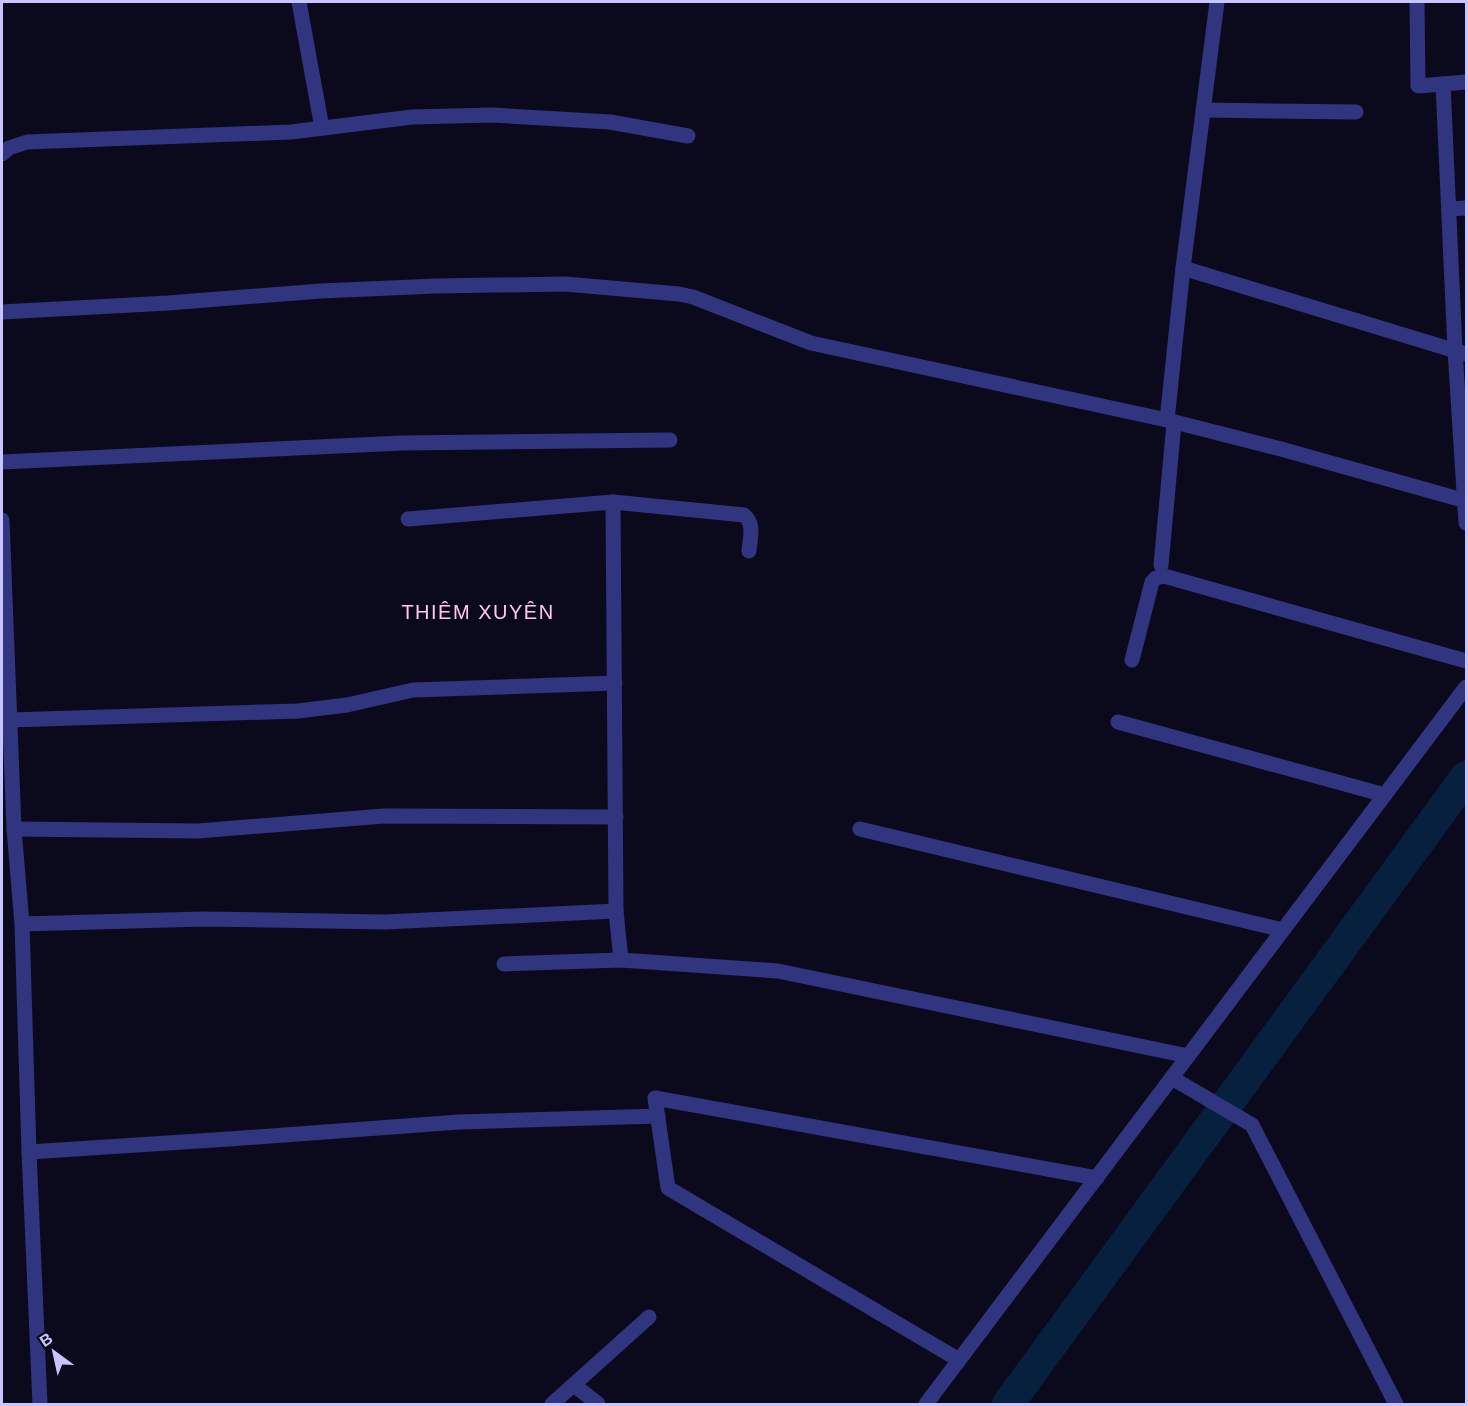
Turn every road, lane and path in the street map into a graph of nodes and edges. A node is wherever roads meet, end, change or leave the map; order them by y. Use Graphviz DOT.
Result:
graph roads {
  1 [pos="299,2"];
  2 [pos="1217,2"];
  3 [pos="1417,2"];
  4 [pos="1467,82"];
  5 [pos="1443,84"];
  6 [pos="1203,110"];
  7 [pos="1356,112"];
  8 [pos="322,128"];
  9 [pos="688,136"];
  10 [pos="2,154"];
  11 [pos="1467,208"];
  12 [pos="1449,209"];
  13 [pos="1183,268"];
  14 [pos="2,312"];
  15 [pos="1461,352"];
  16 [pos="1170,421"];
  17 [pos="670,440"];
  18 [pos="2,462"];
  19 [pos="1465,501"];
  20 [pos="613,502"];
  21 [pos="408,519"];
  22 [pos="2,520"];
  23 [pos="1467,523"];
  24 [pos="749,551"];
  25 [pos="1161,565"];
  26 [pos="1132,660"];
  27 [pos="1467,662"];
  28 [pos="615,683"];
  29 [pos="1467,687"];
  30 [pos="10,720"];
  31 [pos="1118,722"];
  32 [pos="1385,795"];
  33 [pos="616,817"];
  34 [pos="14,829"];
  35 [pos="860,829"];
  36 [pos="616,911"];
  37 [pos="22,924"];
  38 [pos="1283,930"];
  39 [pos="621,960"];
  40 [pos="504,964"];
  41 [pos="1188,1056"];
  42 [pos="1173,1079"];
  43 [pos="658,1116"];
  44 [pos="29,1152"];
  45 [pos="1097,1178"];
  46 [pos="649,1317"];
  47 [pos="959,1360"];
  48 [pos="574,1385"];
  49 [pos="40,1404"];
  50 [pos="552,1404"];
  51 [pos="598,1404"];
  52 [pos="926,1404"];
  53 [pos="1396,1404"];
  1 -- 8 [label="street"];
  2 -- 6 [label="street"];
  3 -- 5 [label="street"];
  4 -- 5 [label="street"];
  5 -- 12 [label="street"];
  6 -- 7 [label="street"];
  6 -- 13 [label="street"];
  8 -- 9 [label="street"];
  8 -- 10 [label="street"];
  11 -- 12 [label="street"];
  12 -- 15 [label="street"];
  13 -- 15 [label="street"];
  13 -- 16 [label="street"];
  14 -- 16 [label="street"];
  15 -- 19 [label="street"];
  16 -- 19 [label="street"];
  16 -- 25 [label="street"];
  17 -- 18 [label="street"];
  19 -- 23 [label="street"];
  20 -- 21 [label="street"];
  20 -- 24 [label="street"];
  20 -- 28 [label="street"];
  22 -- 30 [label="street"];
  26 -- 27 [label="street"];
  28 -- 30 [label="street"];
  28 -- 33 [label="street"];
  29 -- 32 [label="street"];
  30 -- 34 [label="street"];
  31 -- 32 [label="street"];
  32 -- 38 [label="street"];
  33 -- 34 [label="street"];
  33 -- 36 [label="street"];
  34 -- 37 [label="street"];
  35 -- 38 [label="street"];
  36 -- 37 [label="street"];
  36 -- 39 [label="street"];
  37 -- 44 [label="street"];
  38 -- 41 [label="street"];
  39 -- 40 [label="street"];
  39 -- 41 [label="street"];
  41 -- 42 [label="street"];
  42 -- 45 [label="street"];
  42 -- 53 [label="street"];
  43 -- 44 [label="street"];
  43 -- 45 [label="street"];
  43 -- 47 [label="street"];
  44 -- 49 [label="street"];
  45 -- 47 [label="street"];
  46 -- 48 [label="street"];
  47 -- 52 [label="street"];
  48 -- 50 [label="street"];
  48 -- 51 [label="street"];
}
